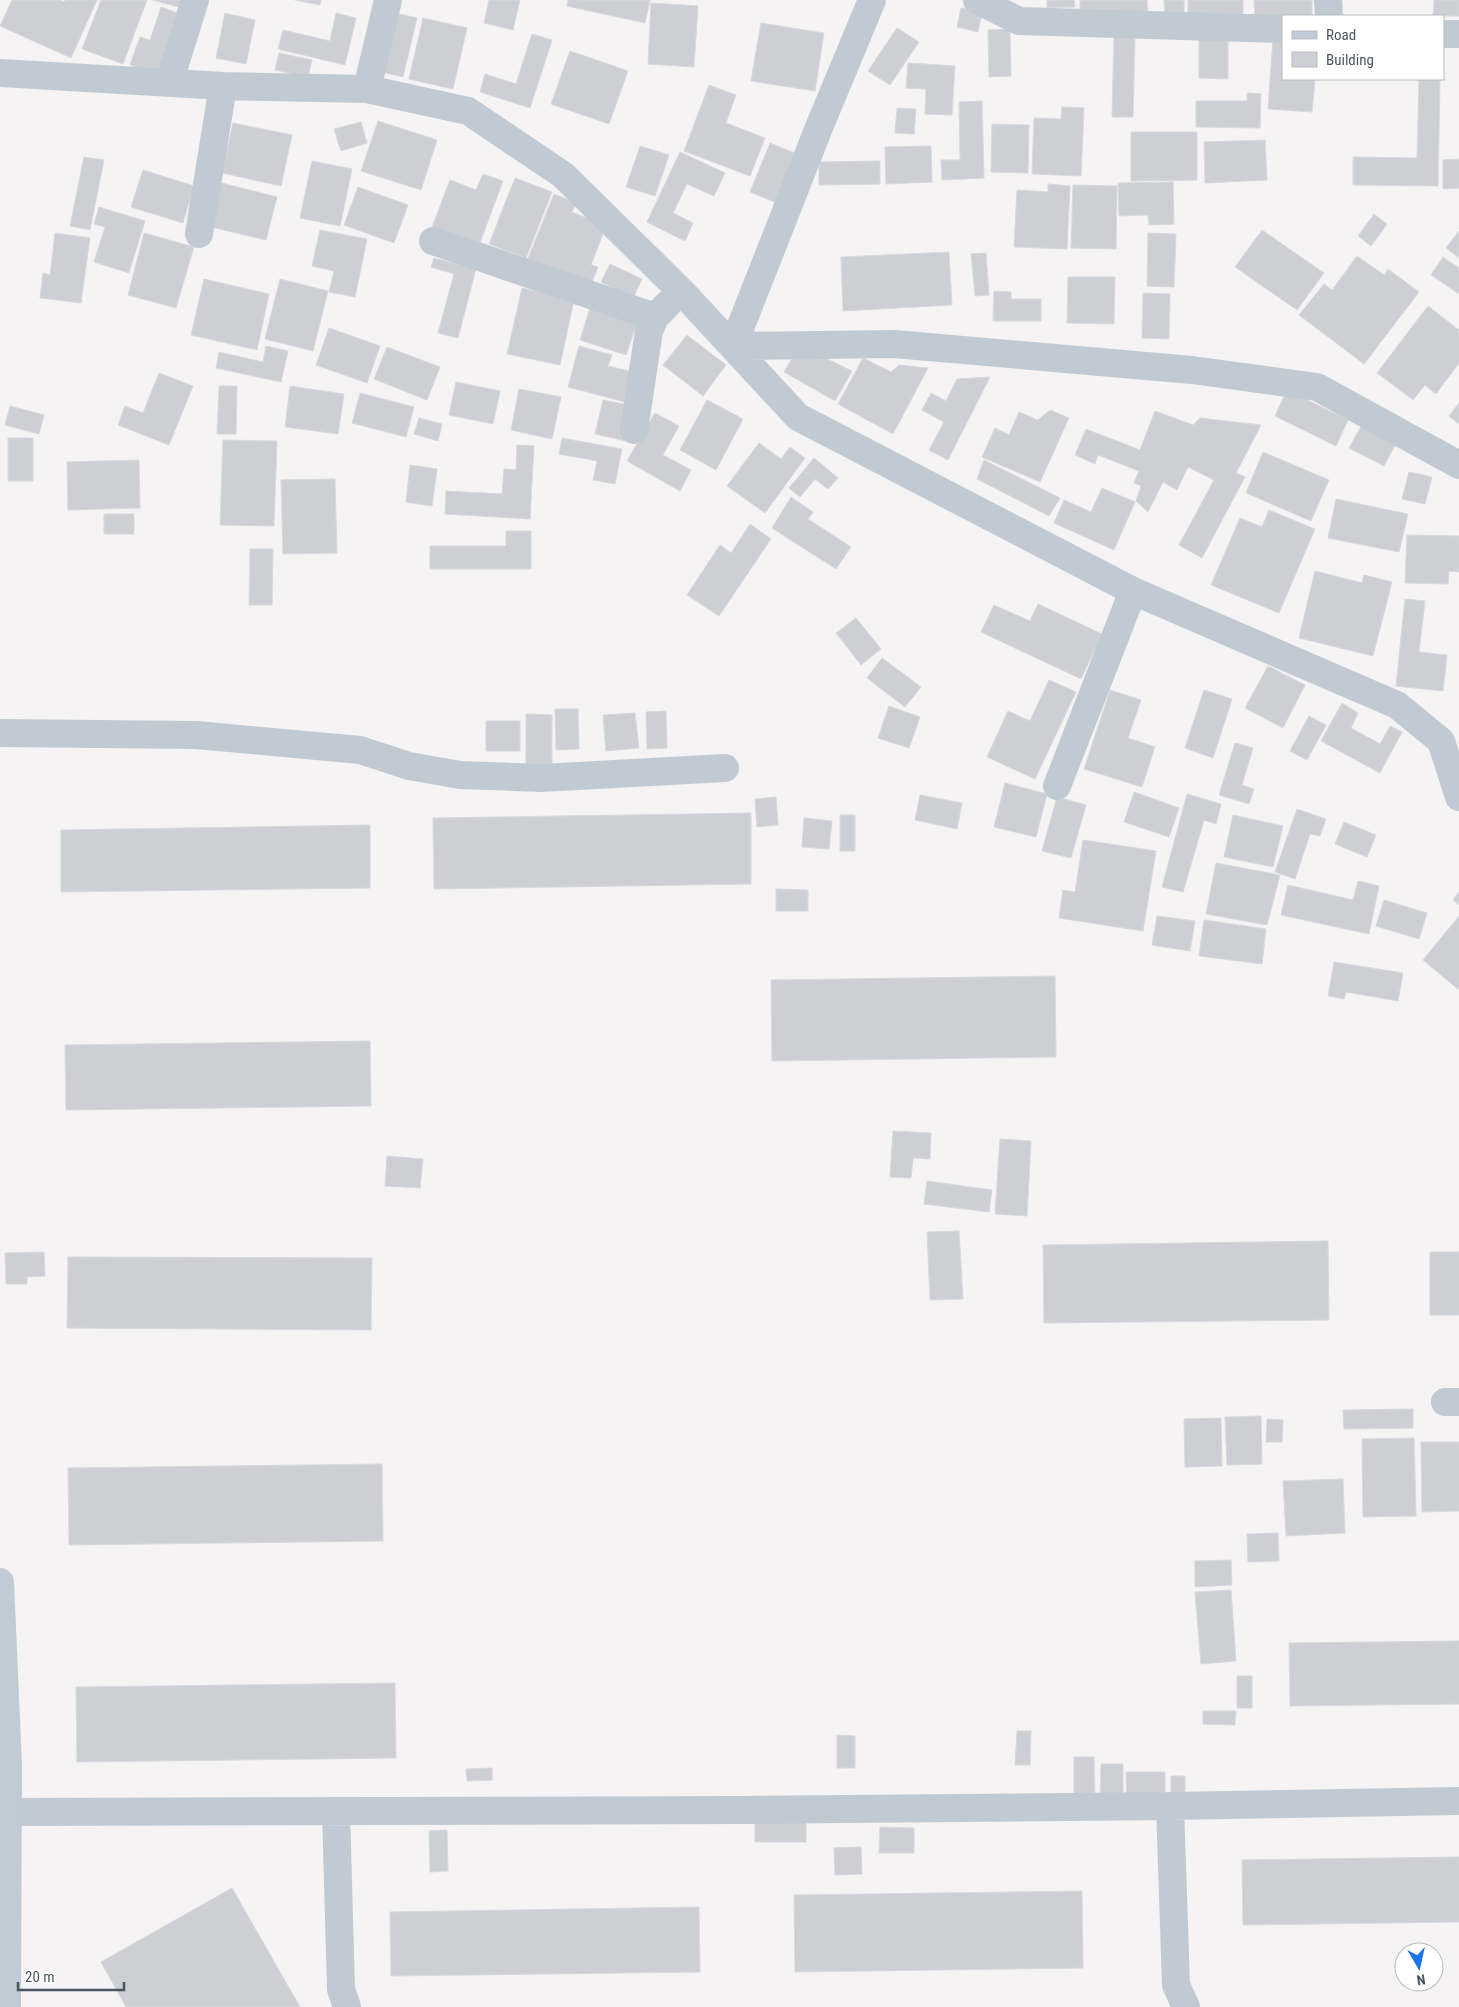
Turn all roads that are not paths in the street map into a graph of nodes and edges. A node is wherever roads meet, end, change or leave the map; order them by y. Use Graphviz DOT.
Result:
graph roads {
  1 [pos="195,0"];
  2 [pos="388,0"];
  3 [pos="872,0"];
  4 [pos="977,0"];
  5 [pos="1328,0"];
  6 [pos="1329,15"];
  7 [pos="1282,29"];
  8 [pos="1444,34"];
  9 [pos="1459,34"];
  10 [pos="0,74"];
  11 [pos="169,83"];
  12 [pos="223,86"];
  13 [pos="367,89"];
  14 [pos="200,234"];
  15 [pos="434,241"];
  16 [pos="683,293"];
  17 [pos="655,317"];
  18 [pos="733,346"];
  19 [pos="634,430"];
  20 [pos="1459,465"];
  21 [pos="1133,591"];
  22 [pos="0,733"];
  23 [pos="725,768"];
  24 [pos="1057,786"];
  25 [pos="1459,797"];
  26 [pos="0,1582"];
  27 [pos="4,1765"];
  28 [pos="1459,1802"];
  29 [pos="1170,1806"];
  30 [pos="336,1811"];
  31 [pos="8,1812"];
  32 [pos="8,2007"];
  33 [pos="347,2007"];
  34 [pos="1186,2007"];
  1 -- 11 [label="street"];
  2 -- 13 [label="street"];
  3 -- 18 [label="street"];
  4 -- 7 [label="street"];
  5 -- 6 [label="street"];
  8 -- 9 [label="street"];
  10 -- 11 [label="street"];
  11 -- 12 [label="street"];
  12 -- 13 [label="street"];
  12 -- 14 [label="street"];
  13 -- 16 [label="street"];
  15 -- 17 [label="street"];
  16 -- 17 [label="street"];
  16 -- 18 [label="street"];
  17 -- 19 [label="street"];
  18 -- 20 [label="street"];
  18 -- 21 [label="street"];
  21 -- 24 [label="street"];
  21 -- 25 [label="street"];
  22 -- 23 [label="street"];
  26 -- 27 [label="street"];
  27 -- 31 [label="street"];
  28 -- 29 [label="street"];
  29 -- 30 [label="street"];
  29 -- 34 [label="street"];
  30 -- 31 [label="street"];
  30 -- 33 [label="street"];
  31 -- 32 [label="street"];
}
